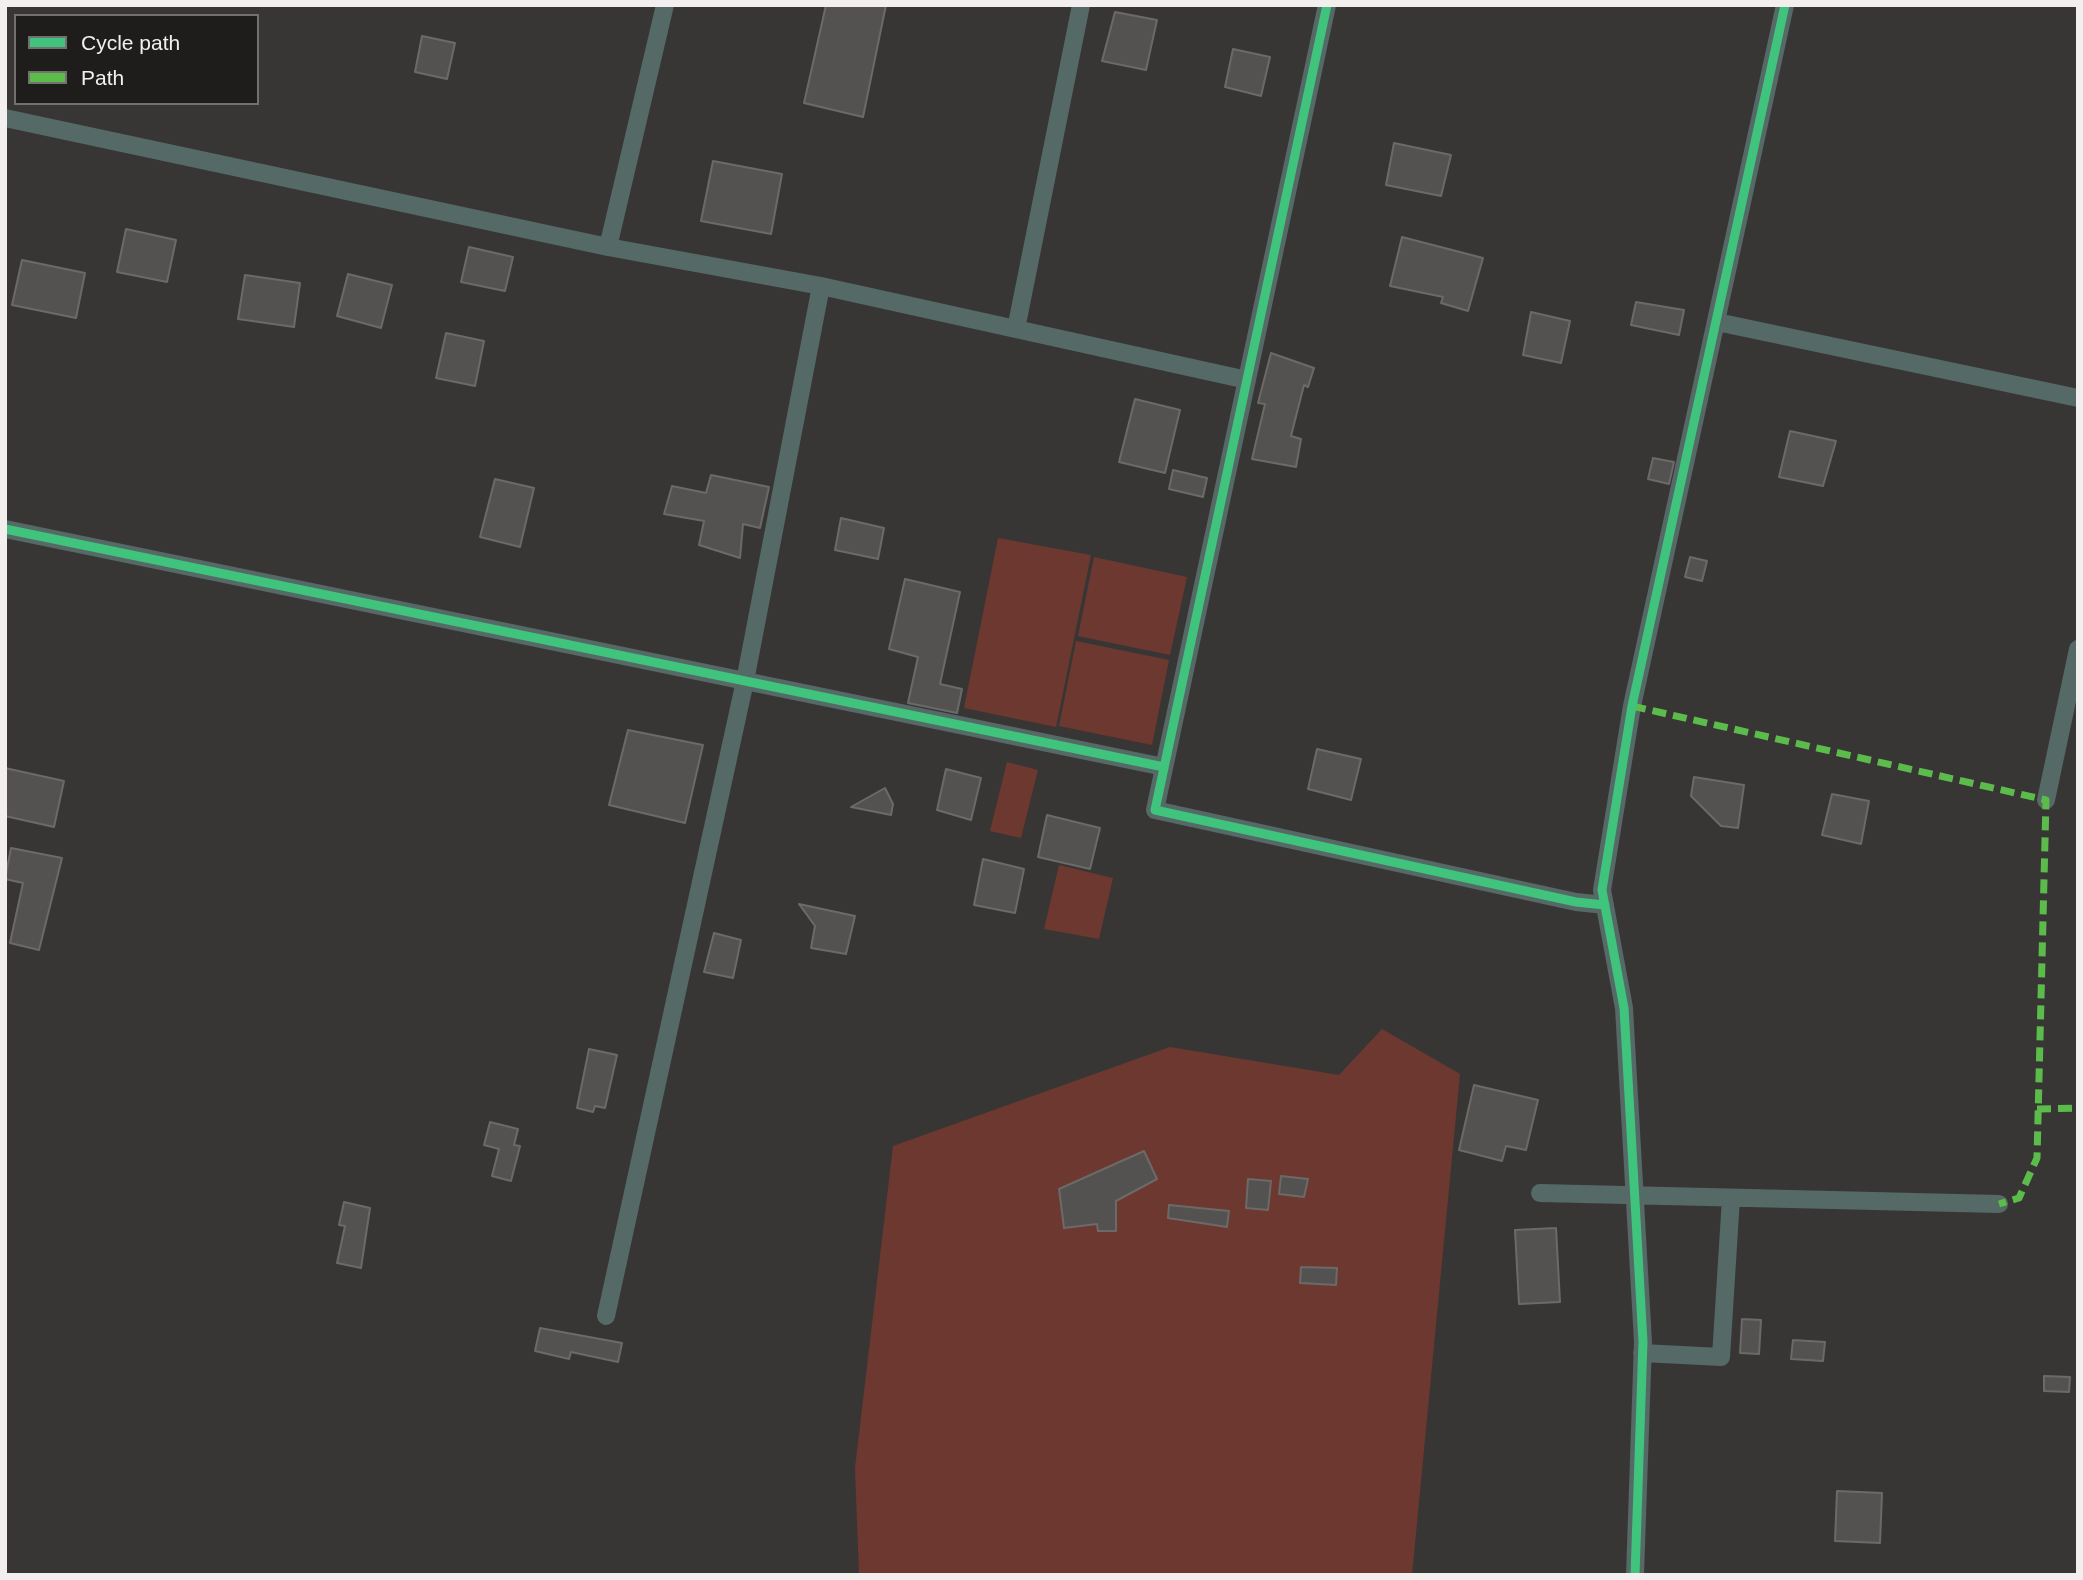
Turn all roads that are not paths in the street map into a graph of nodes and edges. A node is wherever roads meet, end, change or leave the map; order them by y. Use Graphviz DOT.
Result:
graph roads {
  1 [pos="665,5"];
  2 [pos="1081,5"];
  3 [pos="1327,5"];
  4 [pos="1785,5"];
  5 [pos="5,118"];
  6 [pos="608,247"];
  7 [pos="821,286"];
  8 [pos="1717,322"];
  9 [pos="1016,329"];
  10 [pos="1247,380"];
  11 [pos="2078,398"];
  12 [pos="5,528"];
  13 [pos="2078,649"];
  14 [pos="745,681"];
  15 [pos="1164,767"];
  16 [pos="2046,800"];
  17 [pos="1605,905"];
  18 [pos="1540,1193"];
  19 [pos="1635,1196"];
  20 [pos="1731,1198"];
  21 [pos="1999,1204"];
  22 [pos="606,1316"];
  23 [pos="1642,1353"];
  24 [pos="1636,1575"];
  1 -- 6 [label="street"];
  2 -- 9 [label="street"];
  3 -- 10 [label="street"];
  4 -- 8 [label="street"];
  5 -- 6 [label="street"];
  6 -- 7 [label="street"];
  7 -- 9 [label="street"];
  7 -- 14 [label="street"];
  8 -- 11 [label="street"];
  8 -- 17 [label="street"];
  9 -- 10 [label="street"];
  10 -- 15 [label="street"];
  12 -- 14 [label="street"];
  13 -- 16 [label="street"];
  14 -- 15 [label="street"];
  14 -- 22 [label="street"];
  15 -- 17 [label="street"];
  17 -- 19 [label="street"];
  18 -- 19 [label="street"];
  19 -- 20 [label="street"];
  19 -- 23 [label="street"];
  20 -- 21 [label="street"];
  20 -- 23 [label="street"];
  23 -- 24 [label="street"];
}
